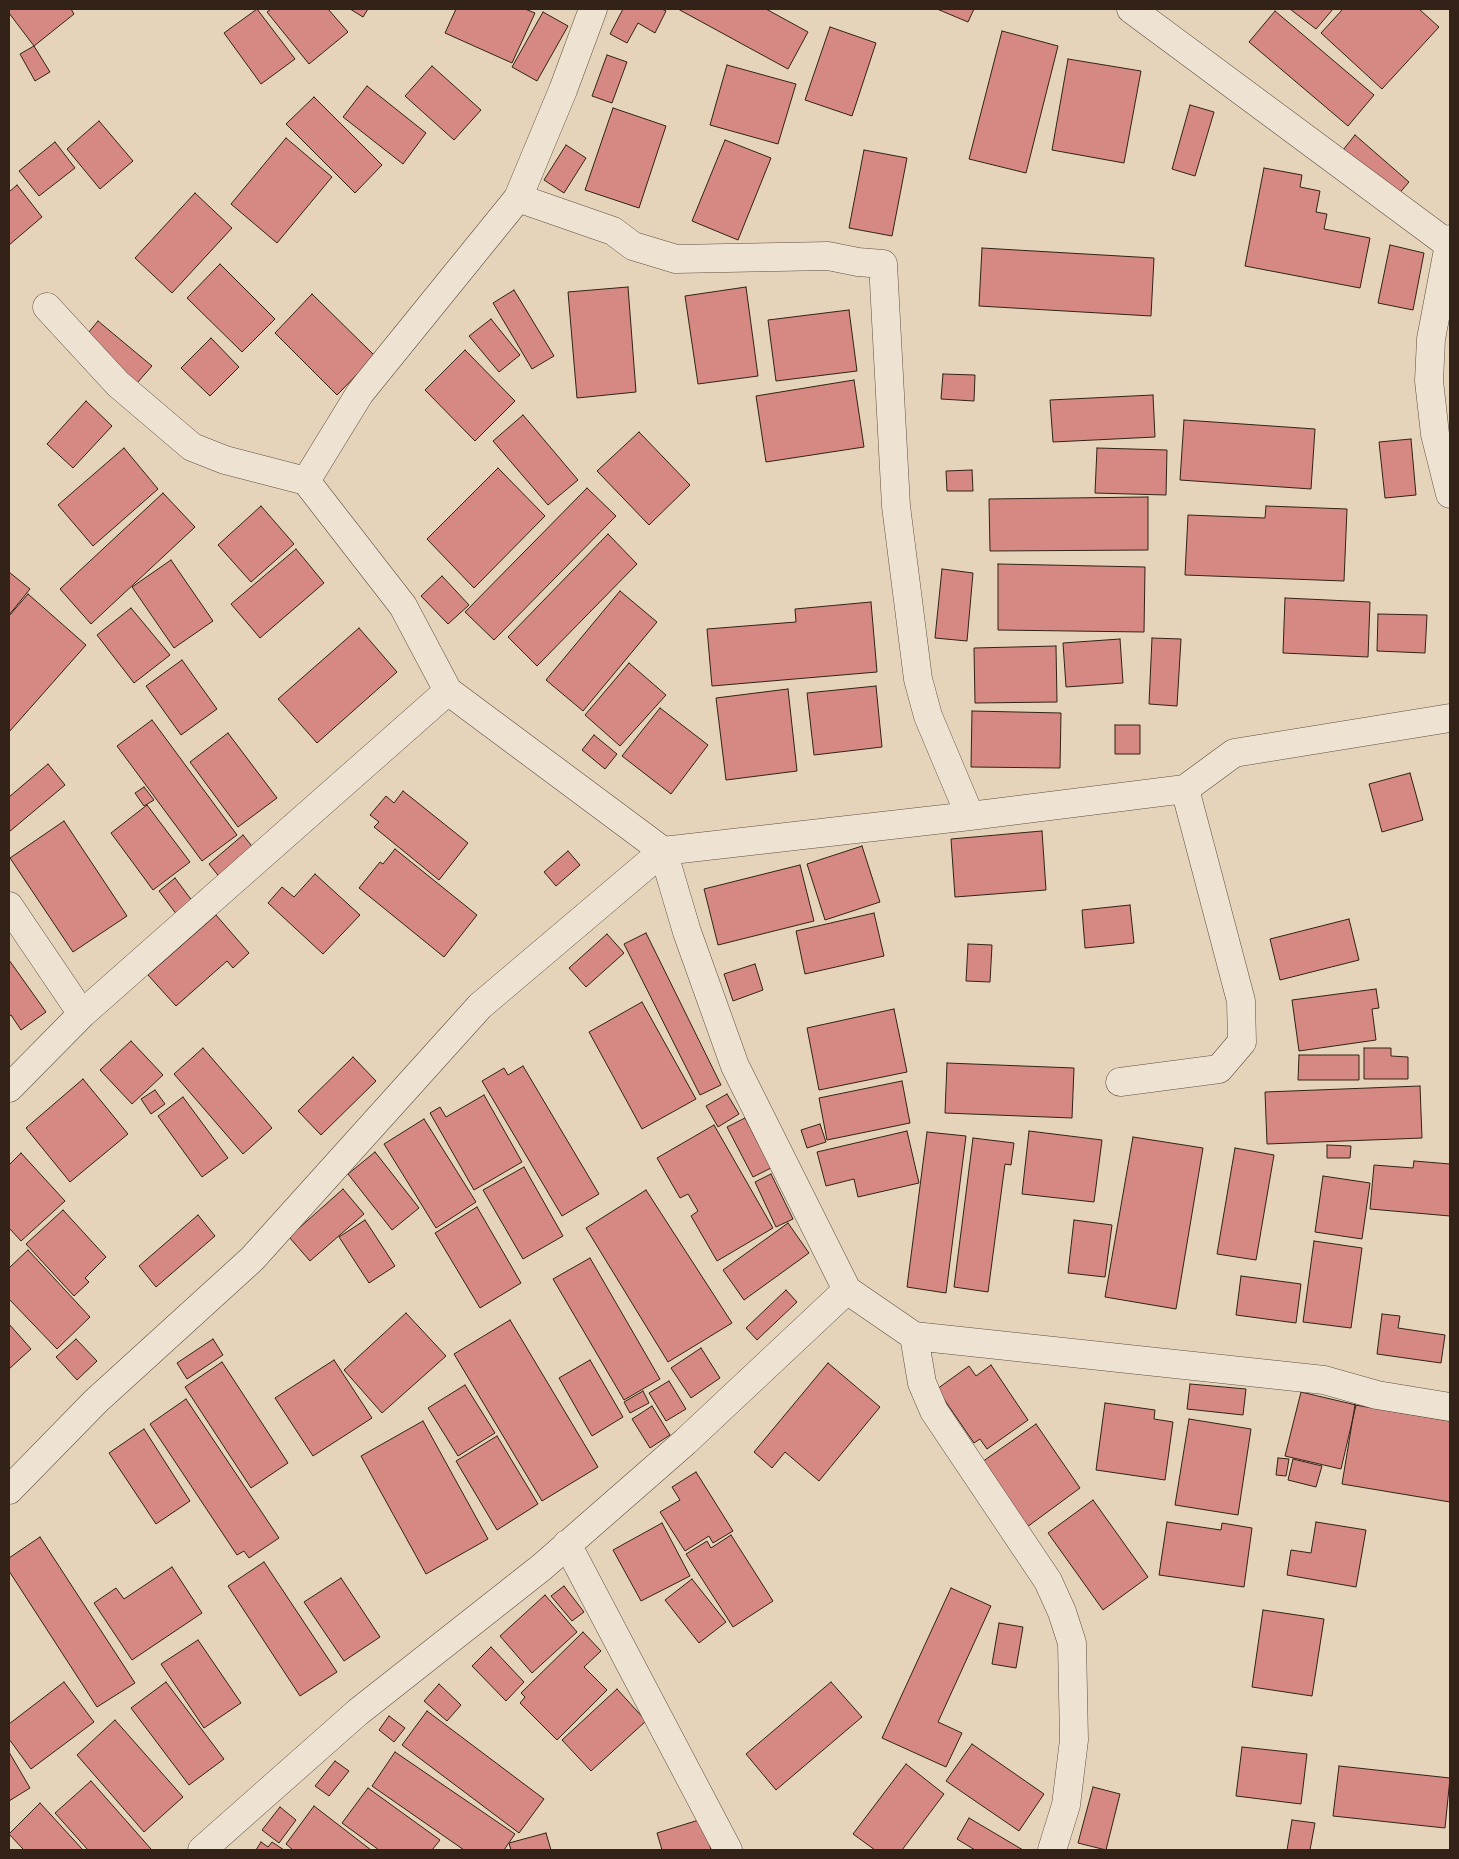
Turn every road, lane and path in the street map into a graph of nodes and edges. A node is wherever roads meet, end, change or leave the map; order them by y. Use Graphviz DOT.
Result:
graph roads {
  1 [pos="593,9"];
  2 [pos="1131,9"];
  3 [pos="518,198"];
  4 [pos="1449,242"];
  5 [pos="47,307"];
  6 [pos="306,481"];
  7 [pos="1450,494"];
  8 [pos="448,691"];
  9 [pos="1450,718"];
  10 [pos="1185,789"];
  11 [pos="970,816"];
  12 [pos="663,851"];
  13 [pos="9,906"];
  14 [pos="82,1014"];
  15 [pos="1120,1082"];
  16 [pos="9,1088"];
  17 [pos="847,1290"];
  18 [pos="914,1336"];
  19 [pos="1450,1407"];
  20 [pos="9,1490"];
  21 [pos="567,1544"];
  22 [pos="202,1850"];
  23 [pos="728,1850"];
  24 [pos="1052,1850"];
  1 -- 3 [label="street"];
  2 -- 4 [label="street"];
  3 -- 6 [label="street"];
  3 -- 11 [label="street"];
  4 -- 7 [label="street"];
  5 -- 6 [label="street"];
  6 -- 8 [label="street"];
  8 -- 12 [label="street"];
  8 -- 14 [label="street"];
  9 -- 10 [label="street"];
  10 -- 11 [label="street"];
  10 -- 15 [label="street"];
  11 -- 12 [label="street"];
  12 -- 17 [label="street"];
  12 -- 20 [label="street"];
  13 -- 14 [label="street"];
  14 -- 16 [label="street"];
  17 -- 18 [label="street"];
  17 -- 21 [label="street"];
  18 -- 19 [label="street"];
  18 -- 24 [label="street"];
  21 -- 22 [label="street"];
  21 -- 23 [label="street"];
}
